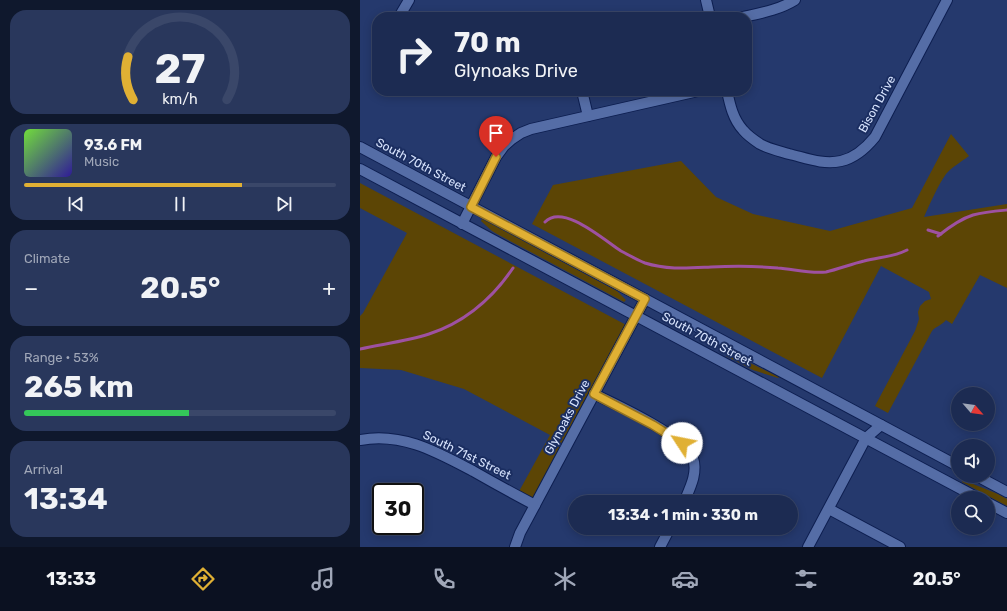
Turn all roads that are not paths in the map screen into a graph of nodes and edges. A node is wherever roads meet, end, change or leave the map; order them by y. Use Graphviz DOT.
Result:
graph roads {
  1 [pos="409,0"];
  2 [pos="706,0"];
  3 [pos="795,0"];
  4 [pos="947,0"];
  5 [pos="402,12"];
  6 [pos="709,12"];
  7 [pos="752,15"];
  8 [pos="583,96"];
  9 [pos="676,96"];
  10 [pos="728,96"];
  11 [pos="588,116"];
  12 [pos="360,147"];
  13 [pos="360,169"];
  14 [pos="471,207"];
  15 [pos="462,224"];
  16 [pos="645,299"];
  17 [pos="636,316"];
  18 [pos="594,394"];
  19 [pos="868,418"];
  20 [pos="881,425"];
  21 [pos="866,438"];
  22 [pos="360,440"];
  23 [pos="951,462"];
  24 [pos="990,483"];
  25 [pos="965,491"];
  26 [pos="1007,492"];
  27 [pos="687,495"];
  28 [pos="535,505"];
  29 [pos="995,507"];
  30 [pos="828,509"];
  31 [pos="1007,513"];
  32 [pos="666,535"];
  33 [pos="514,547"];
  34 [pos="660,547"];
  35 [pos="808,547"];
  36 [pos="900,547"];
  1 -- 5 [label="street"];
  2 -- 6 [label="street"];
  3 -- 7 [label="street"];
  4 -- 10 [label="street, Bison Drive"];
  8 -- 11 [label="street"];
  9 -- 11 [label="street"];
  11 -- 14 [label="street"];
  12 -- 14 [label="street, South 70th Street"];
  13 -- 15 [label="street, South 70th Street"];
  14 -- 15 [label="street"];
  14 -- 16 [label="street, South 70th Street"];
  15 -- 17 [label="street, South 70th Street"];
  16 -- 17 [label="street, Glynoaks Drive"];
  16 -- 19 [label="street, South 70th Street"];
  17 -- 18 [label="street, Glynoaks Drive"];
  17 -- 21 [label="street, South 70th Street"];
  18 -- 27 [label="street"];
  18 -- 28 [label="street, Glynoaks Drive"];
  19 -- 20 [label="street, South 70th Street"];
  19 -- 21 [label="street"];
  20 -- 21 [label="street"];
  20 -- 23 [label="street, South 70th Street"];
  21 -- 25 [label="street, South 70th Street"];
  21 -- 30 [label="street"];
  22 -- 28 [label="street, South 71st Street"];
  24 -- 26 [label="street"];
  28 -- 33 [label="street, Glynoaks Drive"];
  29 -- 31 [label="street"];
  30 -- 35 [label="street"];
  30 -- 36 [label="street"];
  32 -- 34 [label="street"];
}
